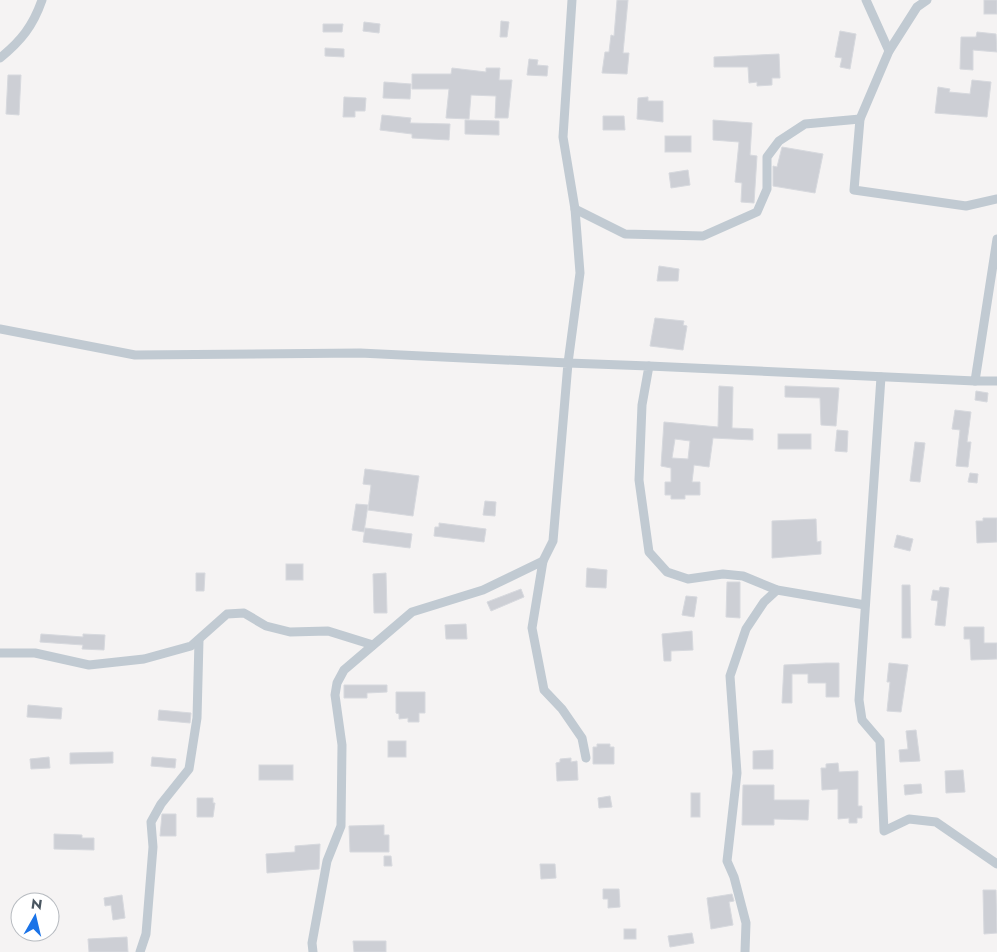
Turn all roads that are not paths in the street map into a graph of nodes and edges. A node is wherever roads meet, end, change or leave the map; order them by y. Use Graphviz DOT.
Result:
graph roads {
  1 [pos="42,0"];
  2 [pos="572,0"];
  3 [pos="866,0"];
  4 [pos="927,0"];
  5 [pos="889,51"];
  6 [pos="0,58"];
  7 [pos="860,119"];
  8 [pos="997,200"];
  9 [pos="575,209"];
  10 [pos="997,239"];
  11 [pos="0,329"];
  12 [pos="568,363"];
  13 [pos="649,366"];
  14 [pos="882,377"];
  15 [pos="997,381"];
  16 [pos="975,382"];
  17 [pos="543,561"];
  18 [pos="777,590"];
  19 [pos="865,605"];
  20 [pos="199,640"];
  21 [pos="374,645"];
  22 [pos="0,653"];
  23 [pos="586,758"];
  24 [pos="997,864"];
  25 [pos="140,952"];
  26 [pos="313,952"];
  27 [pos="745,952"];
  1 -- 6 [label="street"];
  2 -- 9 [label="street"];
  3 -- 5 [label="street"];
  4 -- 5 [label="street"];
  5 -- 7 [label="street"];
  7 -- 8 [label="street"];
  7 -- 9 [label="street"];
  9 -- 12 [label="street"];
  10 -- 16 [label="street"];
  11 -- 12 [label="street"];
  12 -- 13 [label="street"];
  12 -- 17 [label="street"];
  13 -- 14 [label="street"];
  13 -- 18 [label="street"];
  14 -- 16 [label="street"];
  14 -- 19 [label="street"];
  15 -- 16 [label="street"];
  17 -- 21 [label="street"];
  17 -- 23 [label="street"];
  18 -- 19 [label="street"];
  18 -- 27 [label="street"];
  19 -- 24 [label="street"];
  20 -- 21 [label="street"];
  20 -- 22 [label="street"];
  20 -- 25 [label="street"];
  21 -- 26 [label="street"];
}
